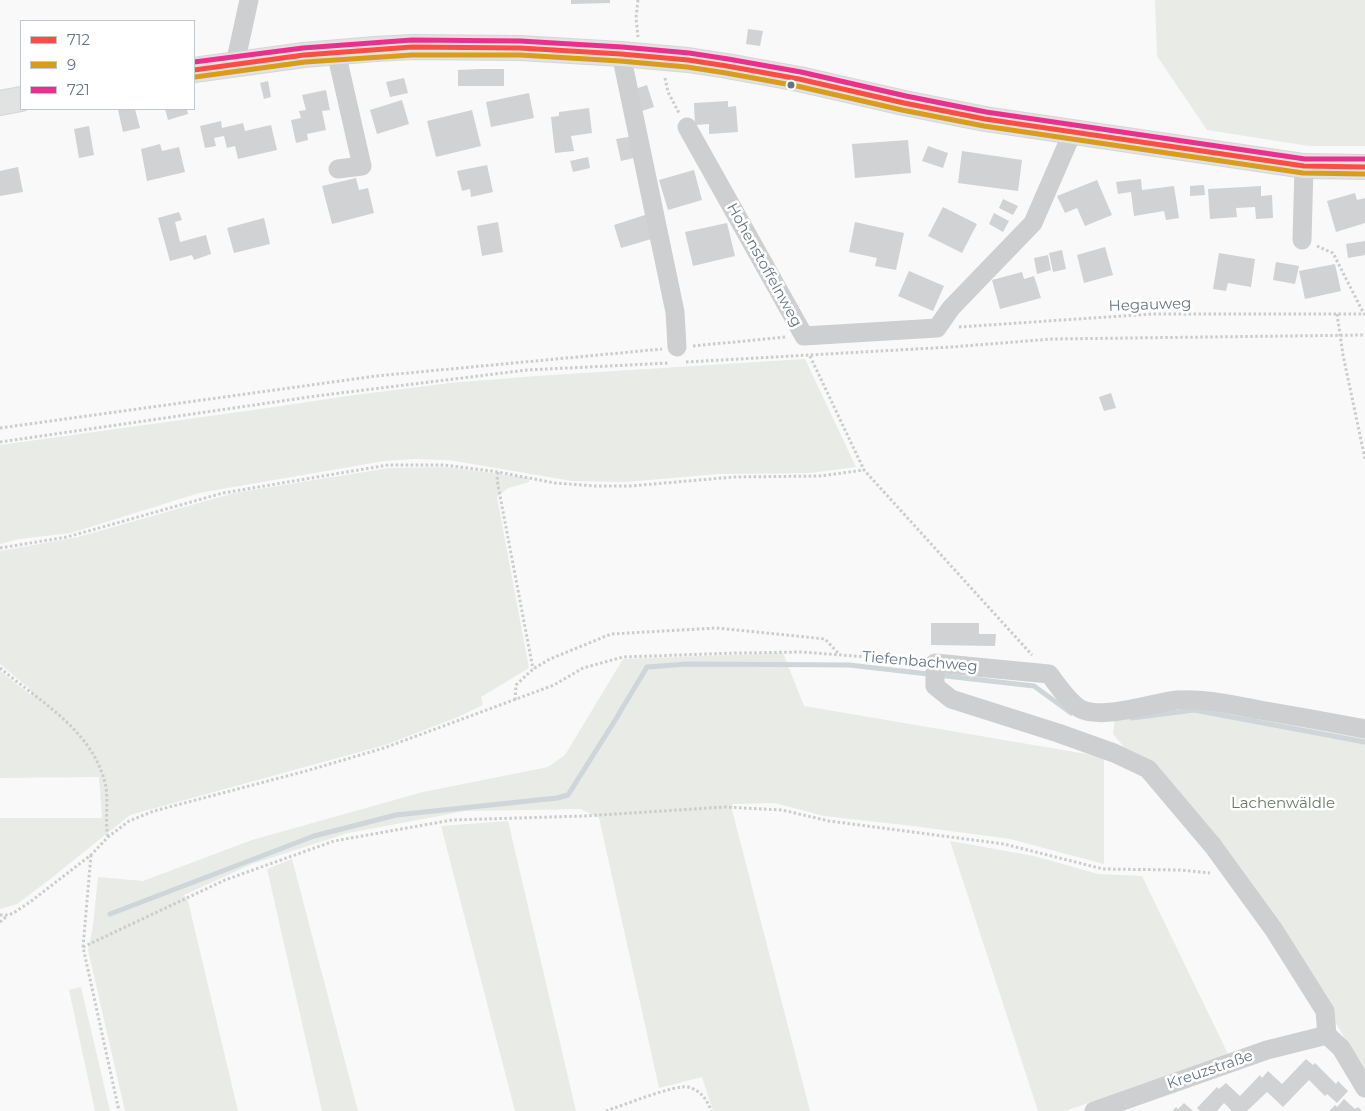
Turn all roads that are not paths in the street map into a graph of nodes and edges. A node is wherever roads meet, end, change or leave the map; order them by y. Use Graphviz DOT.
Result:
graph roads {
  1 [pos="249,0"];
  2 [pos="336,52"];
  3 [pos="630,55"];
  4 [pos="235,64"];
  5 [pos="195,70"];
  6 [pos="20,99"];
  7 [pos="0,103"];
  8 [pos="687,127"];
  9 [pos="1073,131"];
  10 [pos="1304,166"];
  11 [pos="1365,167"];
  12 [pos="338,169"];
  13 [pos="1302,240"];
  14 [pos="679,357"];
  15 [pos="1365,729"];
  16 [pos="1327,1035"];
  17 [pos="1365,1088"];
  18 [pos="1094,1111"];
  1 -- 4 [label="street"];
  2 -- 3 [label="main road"];
  2 -- 4 [label="main road"];
  2 -- 12 [label="street"];
  3 -- 9 [label="main road"];
  3 -- 14 [label="street"];
  4 -- 5 [label="main road"];
  6 -- 7 [label="main road"];
  8 -- 9 [label="street, Hohenstoffelnweg"];
  9 -- 10 [label="main road"];
  10 -- 11 [label="main road"];
  10 -- 13 [label="street"];
  15 -- 16 [label="street, Tiefenbachweg"];
  16 -- 17 [label="street"];
  16 -- 18 [label="street, Kreuzstraße"];
}
